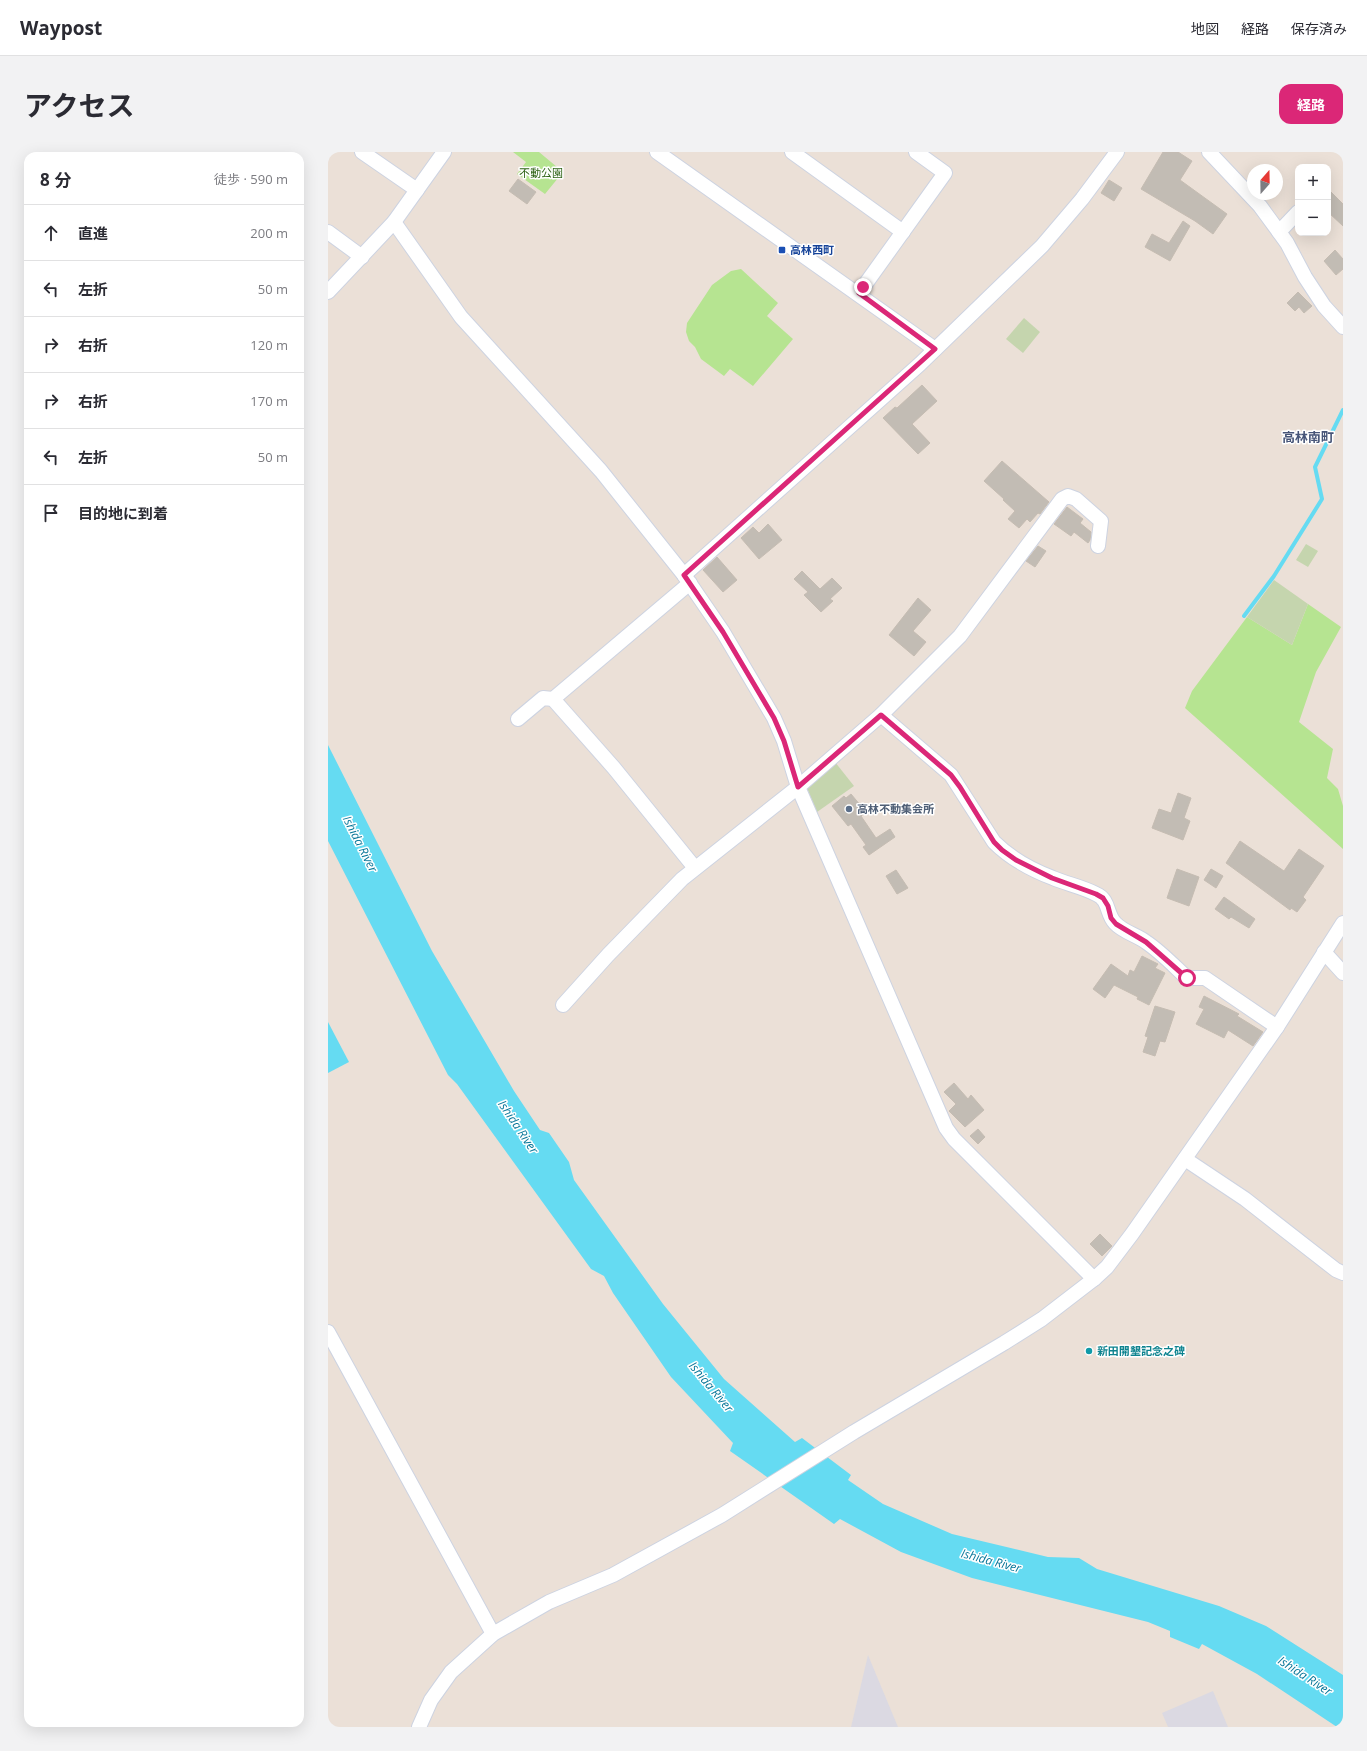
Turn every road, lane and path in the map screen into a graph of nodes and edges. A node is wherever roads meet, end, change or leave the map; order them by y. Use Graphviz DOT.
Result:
graph roads {
  1 [pos="362,152"];
  2 [pos="444,152"];
  3 [pos="657,152"];
  4 [pos="792,152"];
  5 [pos="916,152"];
  6 [pos="1117,152"];
  7 [pos="1209,152"];
  8 [pos="674,157"];
  9 [pos="417,190"];
  10 [pos="1295,215"];
  11 [pos="394,222"];
  12 [pos="328,232"];
  13 [pos="903,232"];
  14 [pos="1279,232"];
  15 [pos="362,257"];
  16 [pos="328,292"];
  17 [pos="859,293"];
  18 [pos="1343,326"];
  19 [pos="935,349"];
  20 [pos="1098,546"];
  21 [pos="687,579"];
  22 [pos="553,699"];
  23 [pos="881,715"];
  24 [pos="518,719"];
  25 [pos="798,787"];
  26 [pos="695,868"];
  27 [pos="1343,923"];
  28 [pos="1324,952"];
  29 [pos="1343,973"];
  30 [pos="563,1005"];
  31 [pos="1277,1027"];
  32 [pos="1184,1159"];
  33 [pos="1343,1273"];
  34 [pos="1094,1279"];
  35 [pos="328,1332"];
  36 [pos="493,1634"];
  37 [pos="419,1727"];
  1 -- 9 [label="street"];
  2 -- 9 [label="street"];
  3 -- 8 [label="street"];
  4 -- 13 [label="street"];
  5 -- 13 [label="street"];
  6 -- 19 [label="street"];
  7 -- 14 [label="street"];
  8 -- 17 [label="street"];
  9 -- 11 [label="street"];
  10 -- 14 [label="street"];
  11 -- 15 [label="street"];
  11 -- 21 [label="street"];
  12 -- 15 [label="street"];
  13 -- 17 [label="street"];
  14 -- 18 [label="street"];
  15 -- 16 [label="street"];
  17 -- 19 [label="street"];
  19 -- 21 [label="street"];
  20 -- 23 [label="street"];
  21 -- 22 [label="street"];
  21 -- 25 [label="street"];
  22 -- 24 [label="street"];
  22 -- 26 [label="street"];
  23 -- 25 [label="street"];
  23 -- 31 [label="street"];
  25 -- 26 [label="street"];
  25 -- 34 [label="street"];
  26 -- 30 [label="street"];
  27 -- 28 [label="street"];
  28 -- 29 [label="street"];
  28 -- 31 [label="street"];
  31 -- 32 [label="street"];
  32 -- 33 [label="street"];
  32 -- 34 [label="street"];
  34 -- 36 [label="street"];
  35 -- 36 [label="street"];
  36 -- 37 [label="street"];
}
